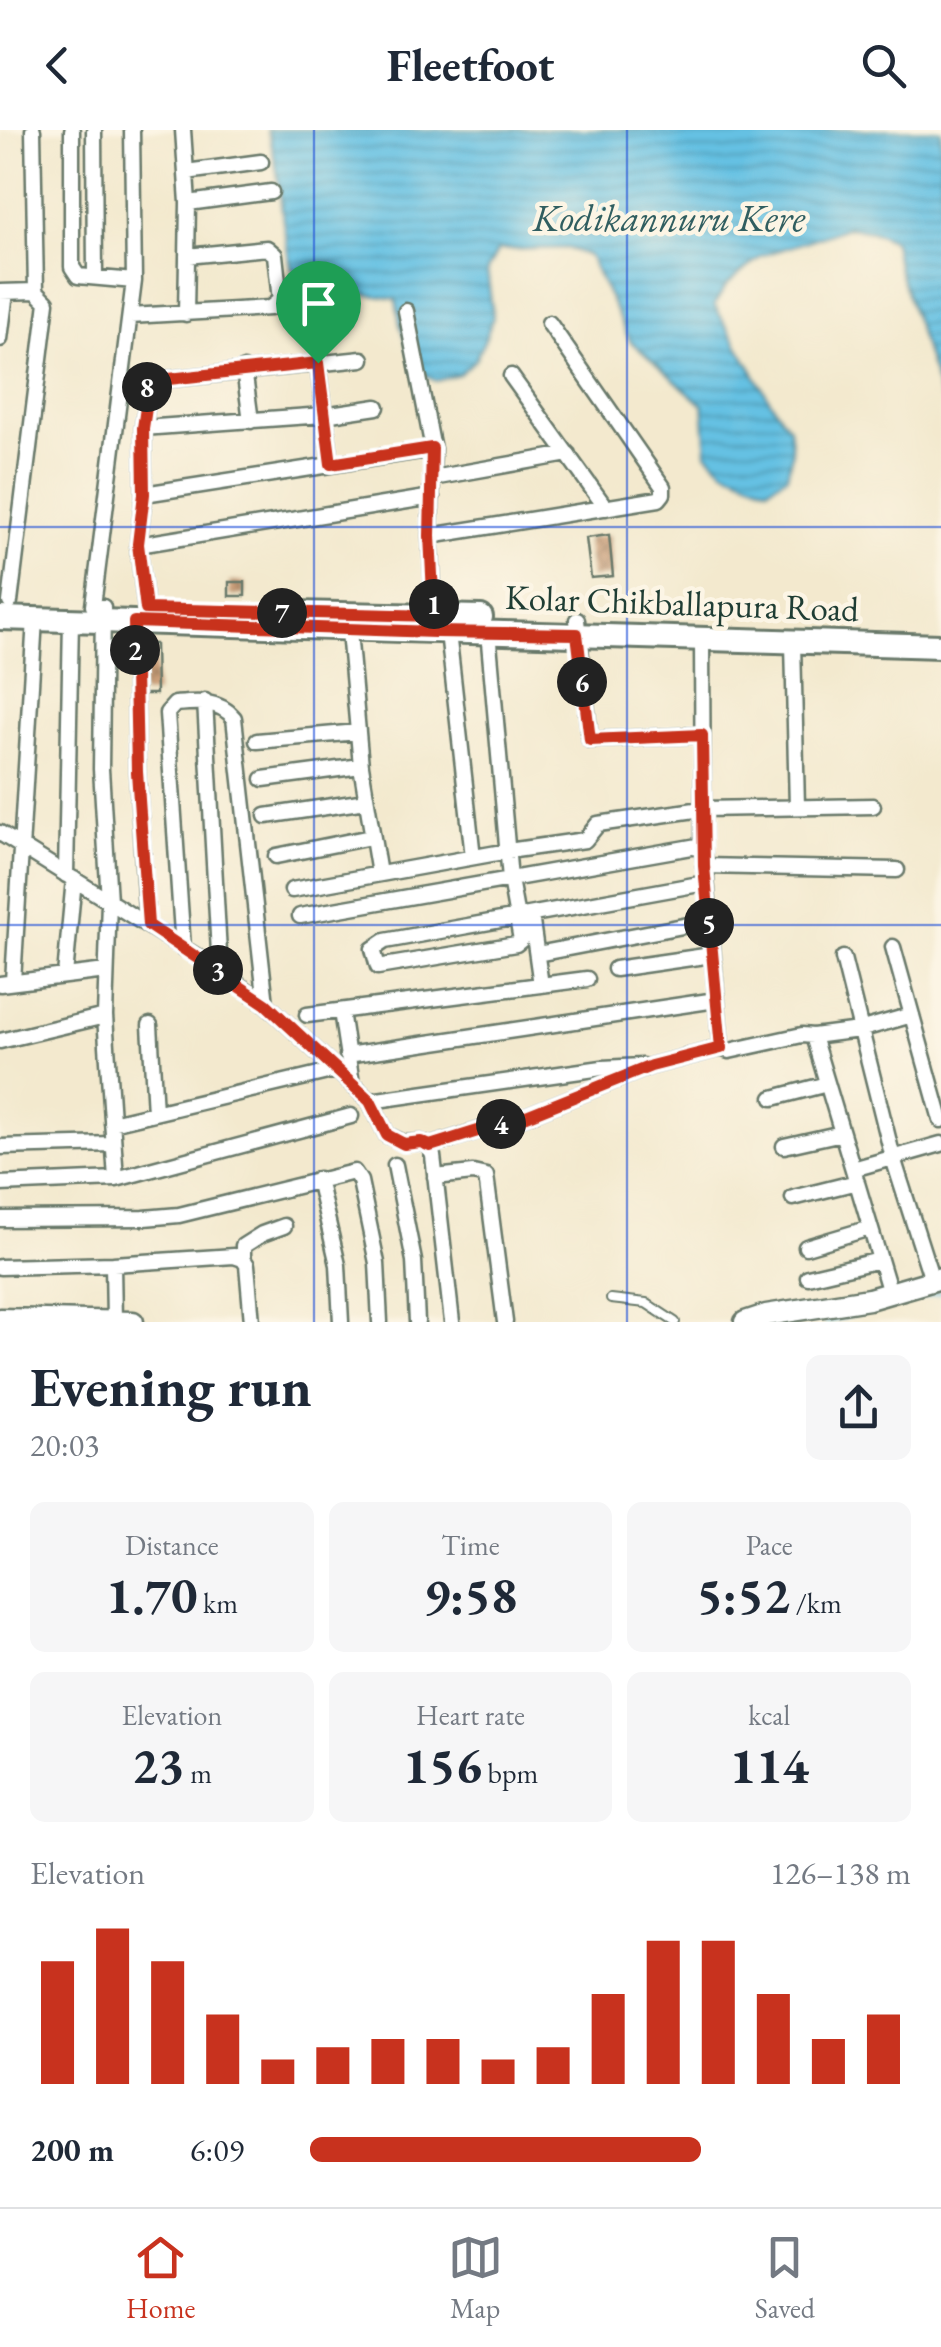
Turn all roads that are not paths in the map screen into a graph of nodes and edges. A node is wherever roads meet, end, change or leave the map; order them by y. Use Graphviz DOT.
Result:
graph roads {
  1 [pos="33,130"];
  2 [pos="72,130"];
  3 [pos="94,130"];
  4 [pos="132,130"];
  5 [pos="183,130"];
  6 [pos="261,162"];
  7 [pos="186,172"];
  8 [pos="271,192"];
  9 [pos="188,202"];
  10 [pos="187,256"];
  11 [pos="95,278"];
  12 [pos="134,281"];
  13 [pos="36,291"];
  14 [pos="3,292"];
  15 [pos="406,311"];
  16 [pos="186,314"];
  17 [pos="130,316"];
  18 [pos="549,323"];
  19 [pos="0,339"];
  20 [pos="362,358"];
  21 [pos="318,363"];
  22 [pos="244,369"];
  23 [pos="511,376"];
  24 [pos="377,407"];
  25 [pos="324,415"];
  26 [pos="251,421"];
  27 [pos="143,428"];
  28 [pos="432,448"];
  29 [pos="568,454"];
  30 [pos="331,464"];
  31 [pos="434,478"];
  32 [pos="144,494"];
  33 [pos="432,497"];
  34 [pos="606,508"];
  35 [pos="430,536"];
  36 [pos="138,544"];
  37 [pos="3,607"];
  38 [pos="100,611"];
  39 [pos="140,615"];
  40 [pos="35,618"];
  41 [pos="71,620"];
  42 [pos="440,627"];
  43 [pos="577,628"];
  44 [pos="349,631"];
  45 [pos="488,631"];
  46 [pos="941,632"];
  47 [pos="702,640"];
  48 [pos="793,643"];
  49 [pos="941,646"];
  50 [pos="204,701"];
  51 [pos="358,732"];
  52 [pos="702,735"];
  53 [pos="257,742"];
  54 [pos="361,766"];
  55 [pos="263,779"];
  56 [pos="366,801"];
  57 [pos="874,806"];
  58 [pos="796,807"];
  59 [pos="702,808"];
  60 [pos="266,816"];
  61 [pos="371,836"];
  62 [pos="1,838"];
  63 [pos="703,845"];
  64 [pos="23,847"];
  65 [pos="508,851"];
  66 [pos="276,856"];
  67 [pos="473,857"];
  68 [pos="704,866"];
  69 [pos="898,870"];
  70 [pos="379,874"];
  71 [pos="70,877"];
  72 [pos="510,879"];
  73 [pos="706,882"];
  74 [pos="292,890"];
  75 [pos="109,901"];
  76 [pos="300,916"];
  77 [pos="525,916"];
  78 [pos="709,922"];
  79 [pos="148,925"];
  80 [pos="16,936"];
  81 [pos="0,940"];
  82 [pos="893,947"];
  83 [pos="183,948"];
  84 [pos="537,954"];
  85 [pos="712,955"];
  86 [pos="843,958"];
  87 [pos="616,969"];
  88 [pos="106,970"];
  89 [pos="220,971"];
  90 [pos="64,975"];
  91 [pos="587,979"];
  92 [pos="6,982"];
  93 [pos="542,985"];
  94 [pos="716,1000"];
  95 [pos="266,1004"];
  96 [pos="341,1011"];
  97 [pos="307,1015"];
  98 [pos="912,1015"];
  99 [pos="105,1016"];
  100 [pos="150,1025"];
  101 [pos="859,1030"];
  102 [pos="812,1036"];
  103 [pos="0,1041"];
  104 [pos="721,1048"];
  105 [pos="347,1055"];
  106 [pos="651,1066"];
  107 [pos="336,1070"];
  108 [pos="352,1084"];
  109 [pos="827,1084"];
  110 [pos="773,1098"];
  111 [pos="370,1101"];
  112 [pos="155,1112"];
  113 [pos="350,1116"];
  114 [pos="941,1120"];
  115 [pos="112,1123"];
  116 [pos="842,1132"];
  117 [pos="114,1144"];
  118 [pos="941,1144"];
  119 [pos="430,1146"];
  120 [pos="784,1146"];
  121 [pos="0,1147"];
  122 [pos="893,1158"];
  123 [pos="396,1165"];
  124 [pos="436,1176"];
  125 [pos="855,1176"];
  126 [pos="116,1179"];
  127 [pos="318,1180"];
  128 [pos="0,1184"];
  129 [pos="793,1198"];
  130 [pos="0,1219"];
  131 [pos="284,1226"];
  132 [pos="870,1228"];
  133 [pos="806,1247"];
  134 [pos="242,1258"];
  135 [pos="880,1260"];
  136 [pos="113,1264"];
  137 [pos="0,1267"];
  138 [pos="808,1277"];
  139 [pos="937,1279"];
  140 [pos="890,1293"];
  141 [pos="611,1299"];
  142 [pos="0,1319"];
  143 [pos="114,1321"];
  144 [pos="132,1322"];
  145 [pos="252,1322"];
  146 [pos="342,1322"];
  147 [pos="380,1322"];
  148 [pos="418,1322"];
  149 [pos="452,1322"];
  150 [pos="505,1322"];
  151 [pos="675,1322"];
  152 [pos="745,1322"];
  1 -- 13 [label="street"];
  2 -- 11 [label="street"];
  3 -- 11 [label="street"];
  4 -- 12 [label="street"];
  5 -- 7 [label="street"];
  6 -- 7 [label="street"];
  7 -- 9 [label="street"];
  8 -- 9 [label="street"];
  9 -- 10 [label="street"];
  10 -- 16 [label="street"];
  10 -- 16 [label="street"];
  11 -- 12 [label="street"];
  12 -- 17 [label="street"];
  13 -- 14 [label="street"];
  13 -- 37 [label="street"];
  14 -- 19 [label="street"];
  15 -- 28 [label="street"];
  16 -- 17 [label="street"];
  17 -- 38 [label="street"];
  18 -- 34 [label="street"];
  20 -- 21 [label="street"];
  21 -- 22 [label="street"];
  21 -- 25 [label="street"];
  22 -- 26 [label="street"];
  22 -- 27 [label="street"];
  23 -- 29 [label="street"];
  24 -- 25 [label="street"];
  25 -- 26 [label="street"];
  25 -- 30 [label="street"];
  26 -- 27 [label="street"];
  27 -- 32 [label="street"];
  28 -- 30 [label="street"];
  28 -- 31 [label="street"];
  29 -- 31 [label="street"];
  29 -- 34 [label="street"];
  30 -- 32 [label="street"];
  31 -- 33 [label="street"];
  32 -- 36 [label="street"];
  33 -- 35 [label="street"];
  33 -- 36 [label="street"];
  34 -- 35 [label="street"];
  35 -- 42 [label="street"];
  36 -- 39 [label="street"];
  37 -- 38 [label="main road, Kolar Chikballapura Road"];
  37 -- 40 [label="main road, Kolar Chikballapura Road"];
  38 -- 39 [label="main road, Kolar Chikballapura Road"];
  38 -- 41 [label="main road, Kolar Chikballapura Road"];
  38 -- 75 [label="street"];
  39 -- 42 [label="main road, Kolar Chikballapura Road"];
  39 -- 44 [label="main road, Kolar Chikballapura Road"];
  39 -- 79 [label="street"];
  40 -- 41 [label="main road, Kolar Chikballapura Road"];
  40 -- 64 [label="street"];
  41 -- 71 [label="street"];
  42 -- 43 [label="main road, Kolar Chikballapura Road"];
  42 -- 44 [label="main road, Kolar Chikballapura Road"];
  42 -- 45 [label="main road, Kolar Chikballapura Road"];
  42 -- 67 [label="street"];
  43 -- 45 [label="main road, Kolar Chikballapura Road"];
  43 -- 46 [label="main road, Kolar Chikballapura Road"];
  43 -- 47 [label="main road, Kolar Chikballapura Road"];
  43 -- 52 [label="street"];
  44 -- 51 [label="street"];
  45 -- 65 [label="street"];
  47 -- 48 [label="main road, Kolar Chikballapura Road"];
  47 -- 52 [label="street"];
  48 -- 49 [label="main road, Kolar Chikballapura Road"];
  48 -- 58 [label="street"];
  50 -- 83 [label="street"];
  50 -- 89 [label="street"];
  50 -- 95 [label="street"];
  51 -- 53 [label="street"];
  51 -- 54 [label="street"];
  52 -- 59 [label="street"];
  54 -- 55 [label="street"];
  54 -- 56 [label="street"];
  56 -- 60 [label="street"];
  56 -- 61 [label="street"];
  57 -- 58 [label="street"];
  58 -- 59 [label="street"];
  59 -- 63 [label="street"];
  59 -- 65 [label="street"];
  61 -- 66 [label="street"];
  61 -- 70 [label="street"];
  62 -- 64 [label="street"];
  63 -- 68 [label="street"];
  63 -- 72 [label="street"];
  64 -- 71 [label="street"];
  64 -- 80 [label="street"];
  65 -- 67 [label="street"];
  65 -- 72 [label="street"];
  67 -- 70 [label="street"];
  68 -- 69 [label="street"];
  68 -- 73 [label="street"];
  70 -- 74 [label="street"];
  71 -- 75 [label="street"];
  71 -- 90 [label="street"];
  72 -- 76 [label="street"];
  72 -- 77 [label="street"];
  73 -- 77 [label="street"];
  73 -- 78 [label="street"];
  75 -- 79 [label="street"];
  75 -- 88 [label="street"];
  77 -- 77 [label="street"];
  77 -- 84 [label="street"];
  78 -- 84 [label="street"];
  78 -- 85 [label="street"];
  79 -- 83 [label="street"];
  80 -- 81 [label="street"];
  80 -- 92 [label="street"];
  82 -- 98 [label="street"];
  83 -- 89 [label="street"];
  84 -- 93 [label="street"];
  85 -- 87 [label="street"];
  85 -- 94 [label="street"];
  86 -- 101 [label="street"];
  88 -- 90 [label="street"];
  88 -- 99 [label="street"];
  89 -- 95 [label="street"];
  90 -- 92 [label="street"];
  91 -- 93 [label="street"];
  93 -- 96 [label="street"];
  94 -- 104 [label="street"];
  94 -- 105 [label="street"];
  95 -- 107 [label="street"];
  96 -- 97 [label="street"];
  96 -- 105 [label="street"];
  98 -- 101 [label="street"];
  98 -- 114 [label="street"];
  99 -- 103 [label="street"];
  99 -- 115 [label="street"];
  100 -- 112 [label="street"];
  101 -- 102 [label="street"];
  101 -- 122 [label="street"];
  102 -- 104 [label="street"];
  102 -- 109 [label="street"];
  104 -- 106 [label="street"];
  105 -- 108 [label="street"];
  106 -- 111 [label="street"];
  106 -- 119 [label="street"];
  107 -- 108 [label="street"];
  107 -- 112 [label="street"];
  108 -- 111 [label="street"];
  109 -- 110 [label="street"];
  109 -- 116 [label="street"];
  111 -- 119 [label="street"];
  112 -- 115 [label="street"];
  113 -- 126 [label="street"];
  115 -- 117 [label="street"];
  116 -- 120 [label="street"];
  116 -- 125 [label="street"];
  117 -- 121 [label="street"];
  117 -- 126 [label="street"];
  118 -- 122 [label="street"];
  119 -- 124 [label="street"];
  122 -- 125 [label="street"];
  122 -- 139 [label="street"];
  123 -- 148 [label="street"];
  124 -- 149 [label="street"];
  124 -- 150 [label="street"];
  125 -- 129 [label="street"];
  125 -- 132 [label="street"];
  126 -- 128 [label="street"];
  127 -- 130 [label="street"];
  127 -- 146 [label="street"];
  127 -- 147 [label="street"];
  131 -- 134 [label="street"];
  132 -- 133 [label="street"];
  132 -- 135 [label="street"];
  134 -- 136 [label="street"];
  134 -- 145 [label="street"];
  135 -- 138 [label="street"];
  135 -- 140 [label="street"];
  136 -- 137 [label="street"];
  136 -- 143 [label="street"];
  139 -- 140 [label="street"];
  140 -- 152 [label="street"];
  141 -- 151 [label="lane"];
  142 -- 143 [label="street"];
  143 -- 144 [label="street"];
}
